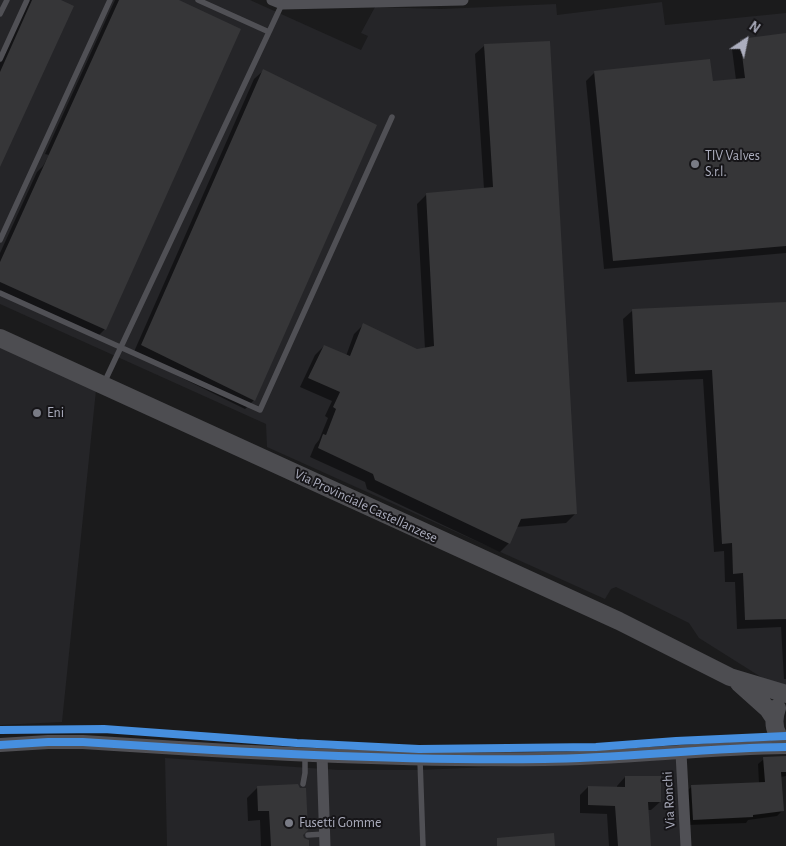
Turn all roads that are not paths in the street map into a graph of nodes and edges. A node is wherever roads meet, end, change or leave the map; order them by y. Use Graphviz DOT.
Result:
graph roads {
  1 [pos="7,0"];
  2 [pos="27,0"];
  3 [pos="110,0"];
  4 [pos="198,0"];
  5 [pos="463,0"];
  6 [pos="277,2"];
  7 [pos="0,14"];
  8 [pos="269,32"];
  9 [pos="0,59"];
  10 [pos="392,117"];
  11 [pos="0,240"];
  12 [pos="0,293"];
  13 [pos="0,338"];
  14 [pos="120,348"];
  15 [pos="103,385"];
  16 [pos="730,677"];
  17 [pos="786,694"];
  18 [pos="786,700"];
  19 [pos="774,722"];
  20 [pos="0,745"];
  21 [pos="786,746"];
  22 [pos="744,748"];
  23 [pos="681,753"];
  24 [pos="305,754"];
  25 [pos="322,755"];
  26 [pos="420,760"];
  27 [pos="303,784"];
  28 [pos="308,835"];
  29 [pos="325,840"];
  30 [pos="423,846"];
  31 [pos="686,846"];
  1 -- 7 [label="lane"];
  2 -- 9 [label="lane"];
  3 -- 11 [label="lane"];
  4 -- 8 [label="lane"];
  5 -- 6 [label="street"];
  6 -- 8 [label="lane"];
  8 -- 14 [label="lane"];
  10 -- 14 [label="lane"];
  12 -- 14 [label="lane"];
  13 -- 15 [label="main road, Via Provinciale Castellanzese"];
  14 -- 15 [label="lane"];
  15 -- 16 [label="main road, Via Provinciale Castellanzese"];
  16 -- 17 [label="main road, Via Provinciale Castellanzese"];
  16 -- 19 [label="main road, Via Provinciale Castellanzese"];
  18 -- 19 [label="main road"];
  19 -- 21 [label="main road, Via Provinciale Castellanzese"];
  19 -- 22 [label="street"];
  20 -- 24 [label="street"];
  21 -- 22 [label="street"];
  22 -- 23 [label="street"];
  23 -- 26 [label="street"];
  23 -- 31 [label="street, Via Ronchi"];
  24 -- 25 [label="street"];
  24 -- 27 [label="lane"];
  25 -- 26 [label="street"];
  25 -- 29 [label="street"];
  26 -- 30 [label="lane"];
  28 -- 29 [label="lane"];
}
